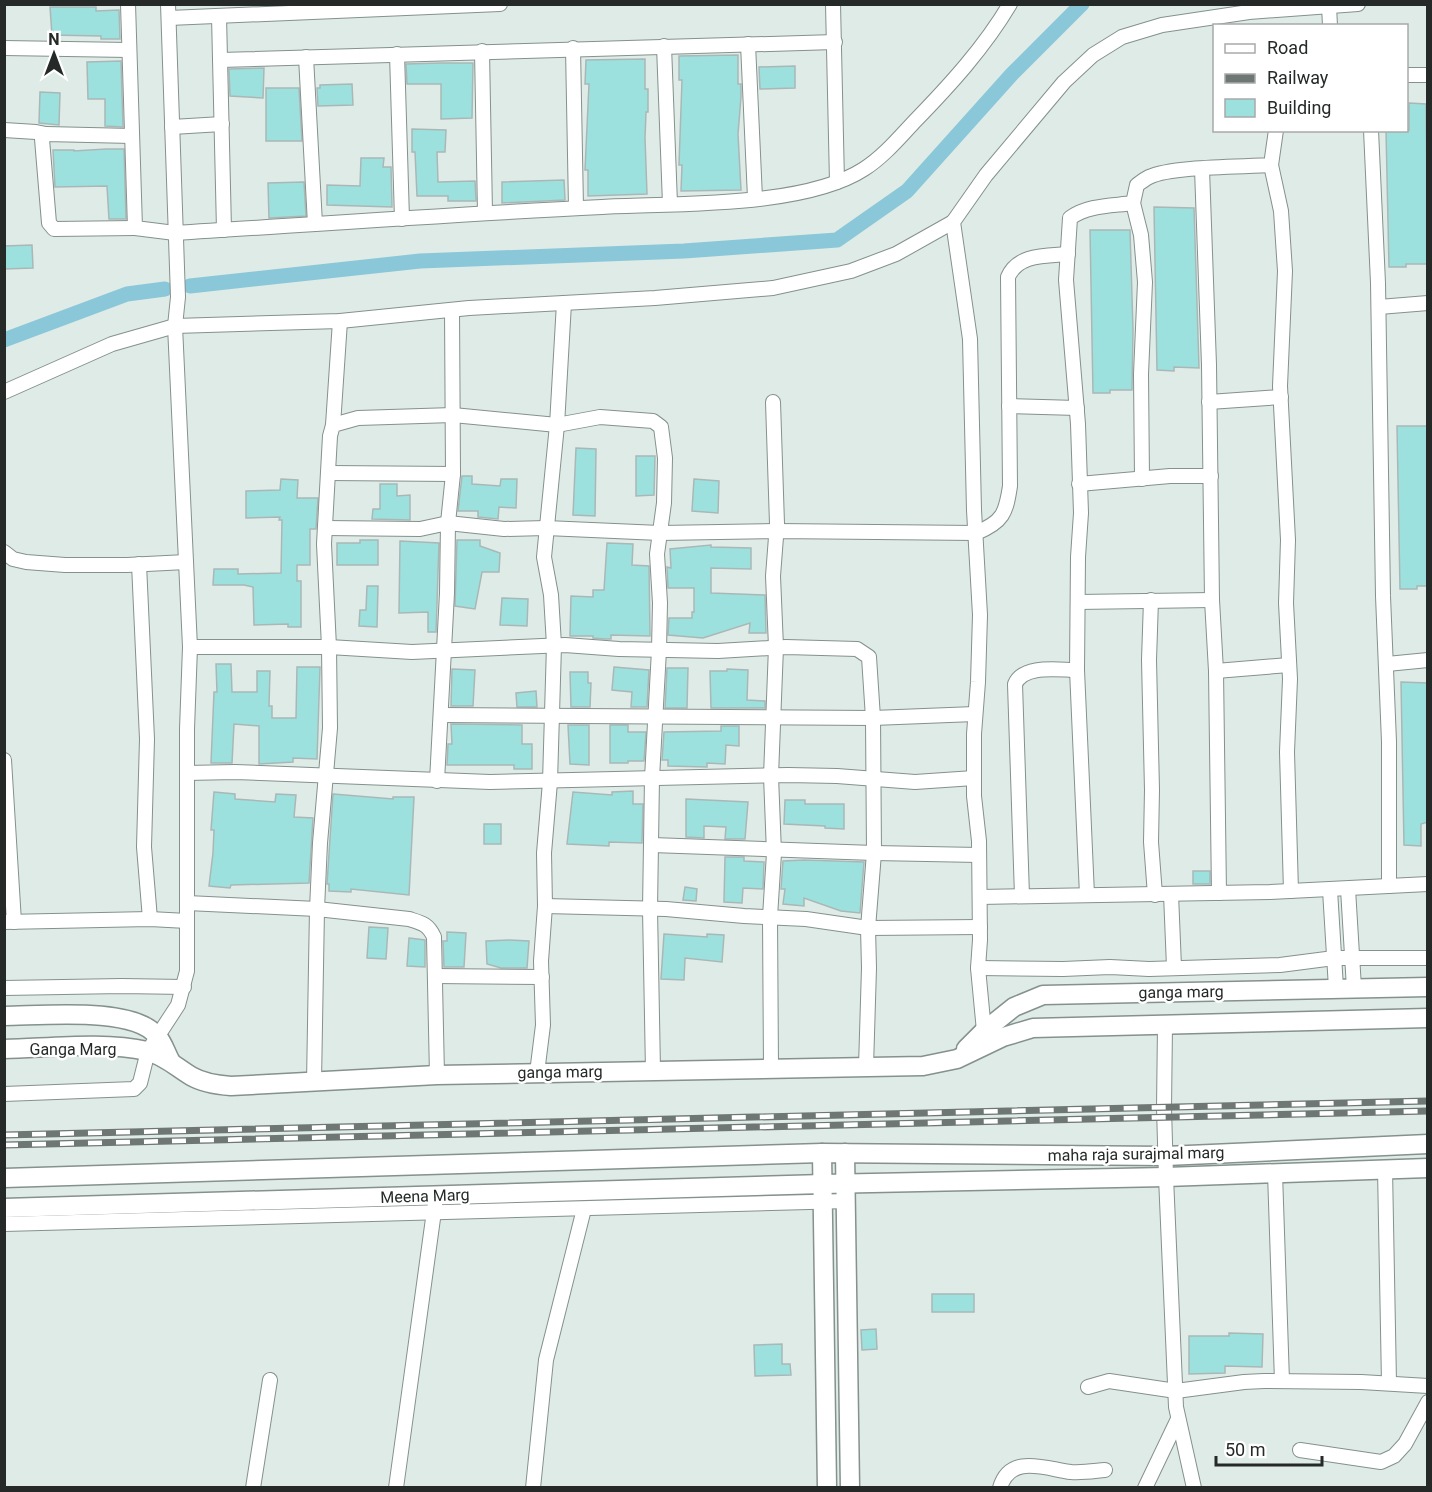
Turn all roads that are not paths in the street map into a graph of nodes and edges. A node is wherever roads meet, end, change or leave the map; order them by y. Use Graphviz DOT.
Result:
graph roads {
  1 [pos="128,4"];
  2 [pos="500,4"];
  3 [pos="833,4"];
  4 [pos="1010,4"];
  5 [pos="1358,4"];
  6 [pos="1329,6"];
  7 [pos="168,11"];
  8 [pos="212,12"];
  9 [pos="1330,24"];
  10 [pos="835,42"];
  11 [pos="748,44"];
  12 [pos="664,46"];
  13 [pos="4,48"];
  14 [pos="573,48"];
  15 [pos="129,50"];
  16 [pos="482,51"];
  17 [pos="397,54"];
  18 [pos="306,57"];
  19 [pos="220,60"];
  20 [pos="1408,75"];
  21 [pos="1428,75"];
  22 [pos="222,123"];
  23 [pos="172,127"];
  24 [pos="4,130"];
  25 [pos="1276,132"];
  26 [pos="1371,132"];
  27 [pos="46,134"];
  28 [pos="132,136"];
  29 [pos="1271,165"];
  30 [pos="1202,169"];
  31 [pos="837,182"];
  32 [pos="755,198"];
  33 [pos="1133,203"];
  34 [pos="670,204"];
  35 [pos="576,208"];
  36 [pos="485,213"];
  37 [pos="402,219"];
  38 [pos="952,222"];
  39 [pos="315,224"];
  40 [pos="135,228"];
  41 [pos="224,230"];
  42 [pos="175,233"];
  43 [pos="1068,254"];
  44 [pos="564,303"];
  45 [pos="1428,303"];
  46 [pos="1379,308"];
  47 [pos="452,310"];
  48 [pos="340,321"];
  49 [pos="175,326"];
  50 [pos="4,392"];
  51 [pos="1281,397"];
  52 [pos="773,402"];
  53 [pos="1209,402"];
  54 [pos="1009,406"];
  55 [pos="1077,408"];
  56 [pos="453,416"];
  57 [pos="333,425"];
  58 [pos="557,425"];
  59 [pos="329,473"];
  60 [pos="453,474"];
  61 [pos="1211,476"];
  62 [pos="1142,479"];
  63 [pos="1079,484"];
  64 [pos="448,523"];
  65 [pos="325,528"];
  66 [pos="546,528"];
  67 [pos="776,531"];
  68 [pos="660,533"];
  69 [pos="976,533"];
  70 [pos="4,552"];
  71 [pos="186,562"];
  72 [pos="139,564"];
  73 [pos="1151,600"];
  74 [pos="1212,600"];
  75 [pos="1078,602"];
  76 [pos="554,645"];
  77 [pos="190,646"];
  78 [pos="329,646"];
  79 [pos="776,647"];
  80 [pos="659,650"];
  81 [pos="444,651"];
  82 [pos="1428,660"];
  83 [pos="1386,664"];
  84 [pos="1289,665"];
  85 [pos="1077,669"];
  86 [pos="1216,671"];
  87 [pos="975,714"];
  88 [pos="441,715"];
  89 [pos="551,716"];
  90 [pos="656,716"];
  91 [pos="773,716"];
  92 [pos="873,718"];
  93 [pos="4,760"];
  94 [pos="188,772"];
  95 [pos="325,776"];
  96 [pos="771,776"];
  97 [pos="652,778"];
  98 [pos="974,778"];
  99 [pos="874,779"];
  100 [pos="437,781"];
  101 [pos="550,782"];
  102 [pos="652,845"];
  103 [pos="774,849"];
  104 [pos="874,854"];
  105 [pos="979,855"];
  106 [pos="1428,884"];
  107 [pos="1389,886"];
  108 [pos="1348,889"];
  109 [pos="1330,890"];
  110 [pos="1291,891"];
  111 [pos="1219,893"];
  112 [pos="1171,894"];
  113 [pos="1087,895"];
  114 [pos="1155,895"];
  115 [pos="1022,896"];
  116 [pos="980,897"];
  117 [pos="187,903"];
  118 [pos="545,906"];
  119 [pos="317,909"];
  120 [pos="650,909"];
  121 [pos="770,917"];
  122 [pos="150,919"];
  123 [pos="187,921"];
  124 [pos="9,922"];
  125 [pos="980,927"];
  126 [pos="868,928"];
  127 [pos="1353,957"];
  128 [pos="1334,958"];
  129 [pos="1428,958"];
  130 [pos="1174,967"];
  131 [pos="978,968"];
  132 [pos="435,976"];
  133 [pos="542,977"];
  134 [pos="184,987"];
  135 [pos="1428,987"];
  136 [pos="4,988"];
  137 [pos="1345,988"];
  138 [pos="4,1016"];
  139 [pos="1428,1018"];
  140 [pos="1165,1025"];
  141 [pos="157,1035"];
  142 [pos="986,1037"];
  143 [pos="4,1049"];
  144 [pos="147,1051"];
  145 [pos="170,1060"];
  146 [pos="866,1067"];
  147 [pos="771,1068"];
  148 [pos="653,1071"];
  149 [pos="537,1073"];
  150 [pos="437,1075"];
  151 [pos="314,1082"];
  152 [pos="4,1094"];
  153 [pos="1428,1144"];
  154 [pos="822,1153"];
  155 [pos="845,1153"];
  156 [pos="1166,1156"];
  157 [pos="435,1165"];
  158 [pos="1428,1167"];
  159 [pos="1385,1169"];
  160 [pos="1275,1173"];
  161 [pos="1166,1177"];
  162 [pos="4,1178"];
  163 [pos="823,1193"];
  164 [pos="847,1193"];
  165 [pos="435,1204"];
  166 [pos="4,1208"];
  167 [pos="584,1209"];
  168 [pos="4,1224"];
  169 [pos="270,1380"];
  170 [pos="1282,1381"];
  171 [pos="1389,1383"];
  172 [pos="1428,1386"];
  173 [pos="1088,1387"];
  174 [pos="1176,1391"];
  175 [pos="1428,1402"];
  176 [pos="1178,1419"];
  177 [pos="1300,1450"];
  178 [pos="1105,1470"];
  179 [pos="253,1488"];
  180 [pos="396,1488"];
  181 [pos="533,1488"];
  182 [pos="826,1488"];
  183 [pos="850,1488"];
  184 [pos="1000,1488"];
  185 [pos="1145,1488"];
  186 [pos="1194,1488"];
  1 -- 15 [label="street"];
  2 -- 8 [label="street"];
  3 -- 10 [label="street"];
  4 -- 31 [label="street"];
  5 -- 6 [label="street"];
  6 -- 9 [label="street"];
  6 -- 38 [label="street"];
  7 -- 8 [label="street"];
  7 -- 23 [label="street"];
  8 -- 19 [label="street"];
  10 -- 11 [label="street"];
  10 -- 31 [label="street"];
  11 -- 12 [label="street"];
  11 -- 32 [label="street"];
  12 -- 14 [label="street"];
  12 -- 34 [label="street"];
  13 -- 15 [label="street"];
  14 -- 16 [label="street"];
  14 -- 35 [label="street"];
  15 -- 28 [label="street"];
  16 -- 17 [label="street"];
  16 -- 36 [label="street"];
  17 -- 18 [label="street"];
  17 -- 37 [label="street"];
  18 -- 19 [label="street"];
  18 -- 39 [label="street"];
  19 -- 22 [label="street"];
  20 -- 21 [label="street"];
  22 -- 23 [label="street"];
  22 -- 41 [label="street"];
  23 -- 42 [label="street"];
  24 -- 27 [label="street"];
  25 -- 29 [label="street"];
  26 -- 46 [label="street"];
  27 -- 28 [label="street"];
  27 -- 40 [label="street"];
  28 -- 40 [label="street"];
  29 -- 30 [label="street"];
  29 -- 51 [label="street"];
  30 -- 33 [label="street"];
  30 -- 53 [label="street"];
  31 -- 32 [label="street"];
  32 -- 34 [label="street"];
  33 -- 43 [label="street"];
  33 -- 62 [label="street"];
  34 -- 35 [label="street"];
  35 -- 36 [label="street"];
  36 -- 37 [label="street"];
  37 -- 39 [label="street"];
  38 -- 44 [label="street"];
  38 -- 69 [label="street"];
  39 -- 41 [label="street"];
  40 -- 42 [label="street"];
  41 -- 42 [label="street"];
  42 -- 49 [label="street"];
  43 -- 54 [label="street"];
  43 -- 55 [label="street"];
  44 -- 47 [label="street"];
  44 -- 58 [label="street"];
  45 -- 46 [label="street"];
  46 -- 83 [label="street"];
  47 -- 48 [label="street"];
  47 -- 56 [label="street"];
  48 -- 49 [label="street"];
  48 -- 57 [label="street"];
  49 -- 50 [label="street"];
  49 -- 71 [label="street"];
  51 -- 53 [label="street"];
  51 -- 84 [label="street"];
  52 -- 67 [label="street"];
  53 -- 61 [label="street"];
  54 -- 55 [label="street"];
  54 -- 69 [label="street"];
  55 -- 63 [label="street"];
  56 -- 57 [label="street"];
  56 -- 58 [label="street"];
  56 -- 60 [label="street"];
  57 -- 59 [label="street"];
  58 -- 66 [label="street"];
  58 -- 68 [label="street"];
  59 -- 60 [label="street"];
  59 -- 65 [label="street"];
  60 -- 64 [label="street"];
  61 -- 62 [label="street"];
  61 -- 74 [label="street"];
  62 -- 63 [label="street"];
  63 -- 75 [label="street"];
  64 -- 65 [label="street"];
  64 -- 66 [label="street"];
  64 -- 81 [label="street"];
  65 -- 78 [label="street"];
  66 -- 68 [label="street"];
  66 -- 76 [label="street"];
  67 -- 68 [label="street"];
  67 -- 69 [label="street"];
  67 -- 79 [label="street"];
  68 -- 80 [label="street"];
  69 -- 87 [label="street"];
  70 -- 72 [label="street"];
  71 -- 72 [label="street"];
  71 -- 77 [label="street"];
  72 -- 122 [label="street"];
  73 -- 74 [label="street"];
  73 -- 75 [label="street"];
  73 -- 114 [label="street"];
  74 -- 86 [label="street"];
  75 -- 85 [label="street"];
  76 -- 80 [label="street"];
  76 -- 81 [label="street"];
  76 -- 89 [label="street"];
  77 -- 78 [label="street"];
  77 -- 94 [label="street"];
  78 -- 81 [label="street"];
  78 -- 95 [label="street"];
  79 -- 80 [label="street"];
  79 -- 91 [label="street"];
  79 -- 92 [label="street"];
  80 -- 90 [label="street"];
  81 -- 88 [label="street"];
  82 -- 83 [label="street"];
  83 -- 107 [label="street"];
  84 -- 86 [label="street"];
  84 -- 110 [label="street"];
  85 -- 113 [label="street"];
  85 -- 115 [label="street"];
  86 -- 111 [label="street"];
  87 -- 92 [label="street"];
  87 -- 98 [label="street"];
  88 -- 89 [label="street"];
  88 -- 100 [label="street"];
  89 -- 90 [label="street"];
  89 -- 101 [label="street"];
  90 -- 91 [label="street"];
  90 -- 97 [label="street"];
  91 -- 92 [label="street"];
  91 -- 96 [label="street"];
  92 -- 99 [label="street"];
  93 -- 124 [label="street"];
  94 -- 95 [label="street"];
  94 -- 117 [label="street"];
  95 -- 100 [label="street"];
  95 -- 119 [label="street"];
  96 -- 97 [label="street"];
  96 -- 99 [label="street"];
  96 -- 103 [label="street"];
  97 -- 101 [label="street"];
  97 -- 102 [label="street"];
  98 -- 99 [label="street"];
  98 -- 105 [label="street"];
  99 -- 104 [label="street"];
  100 -- 101 [label="street"];
  101 -- 118 [label="street"];
  102 -- 103 [label="street"];
  102 -- 120 [label="street"];
  103 -- 104 [label="street"];
  103 -- 121 [label="street"];
  104 -- 105 [label="street"];
  104 -- 126 [label="street"];
  105 -- 116 [label="street"];
  106 -- 107 [label="street"];
  107 -- 108 [label="street"];
  108 -- 109 [label="street"];
  108 -- 127 [label="street"];
  109 -- 110 [label="street"];
  109 -- 128 [label="street"];
  110 -- 111 [label="street"];
  111 -- 112 [label="street"];
  112 -- 114 [label="street"];
  112 -- 130 [label="street"];
  113 -- 114 [label="street"];
  113 -- 115 [label="street"];
  115 -- 116 [label="street"];
  116 -- 125 [label="street"];
  117 -- 119 [label="street"];
  117 -- 123 [label="street"];
  118 -- 120 [label="street"];
  118 -- 133 [label="street"];
  119 -- 132 [label="street"];
  119 -- 151 [label="street"];
  120 -- 121 [label="street"];
  120 -- 148 [label="street"];
  121 -- 126 [label="street"];
  121 -- 147 [label="street"];
  122 -- 123 [label="street"];
  122 -- 124 [label="street"];
  123 -- 134 [label="street"];
  125 -- 126 [label="street"];
  125 -- 131 [label="street"];
  126 -- 146 [label="street"];
  127 -- 128 [label="street"];
  127 -- 129 [label="street"];
  127 -- 137 [label="street"];
  128 -- 130 [label="street"];
  128 -- 137 [label="street"];
  130 -- 131 [label="street"];
  131 -- 142 [label="street"];
  132 -- 133 [label="street"];
  132 -- 150 [label="street"];
  133 -- 149 [label="street"];
  134 -- 136 [label="street"];
  134 -- 141 [label="street"];
  135 -- 137 [label="street, ganga marg"];
  137 -- 142 [label="street, ganga marg"];
  138 -- 141 [label="street, Ganga Marg"];
  139 -- 140 [label="street, ganga marg"];
  140 -- 142 [label="street, ganga marg"];
  140 -- 156 [label="street"];
  141 -- 144 [label="street"];
  141 -- 145 [label="street"];
  142 -- 146 [label="street, ganga marg"];
  143 -- 144 [label="street, Ganga Marg"];
  144 -- 145 [label="street, Ganga Marg"];
  144 -- 152 [label="street"];
  145 -- 151 [label="street, ganga marg"];
  146 -- 147 [label="street, ganga marg"];
  147 -- 148 [label="street, ganga marg"];
  148 -- 149 [label="street, ganga marg"];
  149 -- 150 [label="street, ganga marg"];
  150 -- 151 [label="street, ganga marg"];
  153 -- 156 [label="street, maha raja surajmal marg"];
  154 -- 155 [label="street, maha raja surajmal marg"];
  154 -- 157 [label="street, maha raja surajmal marg"];
  154 -- 163 [label="street"];
  155 -- 156 [label="street, maha raja surajmal marg"];
  155 -- 164 [label="street"];
  156 -- 161 [label="street"];
  157 -- 162 [label="street, maha raja surajmal marg"];
  157 -- 165 [label="street"];
  158 -- 159 [label="street, maha raja surajmal marg"];
  159 -- 160 [label="street, maha raja surajmal marg"];
  159 -- 171 [label="street"];
  160 -- 161 [label="street, maha raja surajmal marg"];
  160 -- 170 [label="street"];
  161 -- 164 [label="street, maha raja surajmal marg"];
  161 -- 174 [label="street"];
  163 -- 164 [label="street, Meena Marg"];
  163 -- 165 [label="street, Meena Marg"];
  163 -- 167 [label="street"];
  163 -- 182 [label="street"];
  164 -- 183 [label="street"];
  165 -- 166 [label="street, Meena Marg"];
  165 -- 167 [label="street"];
  165 -- 168 [label="street"];
  165 -- 180 [label="street"];
  167 -- 181 [label="street"];
  169 -- 179 [label="street"];
  170 -- 171 [label="street"];
  170 -- 174 [label="street"];
  171 -- 172 [label="street"];
  173 -- 174 [label="street"];
  174 -- 176 [label="street"];
  175 -- 177 [label="street"];
  176 -- 185 [label="street"];
  176 -- 186 [label="street"];
  178 -- 184 [label="street"];
}
